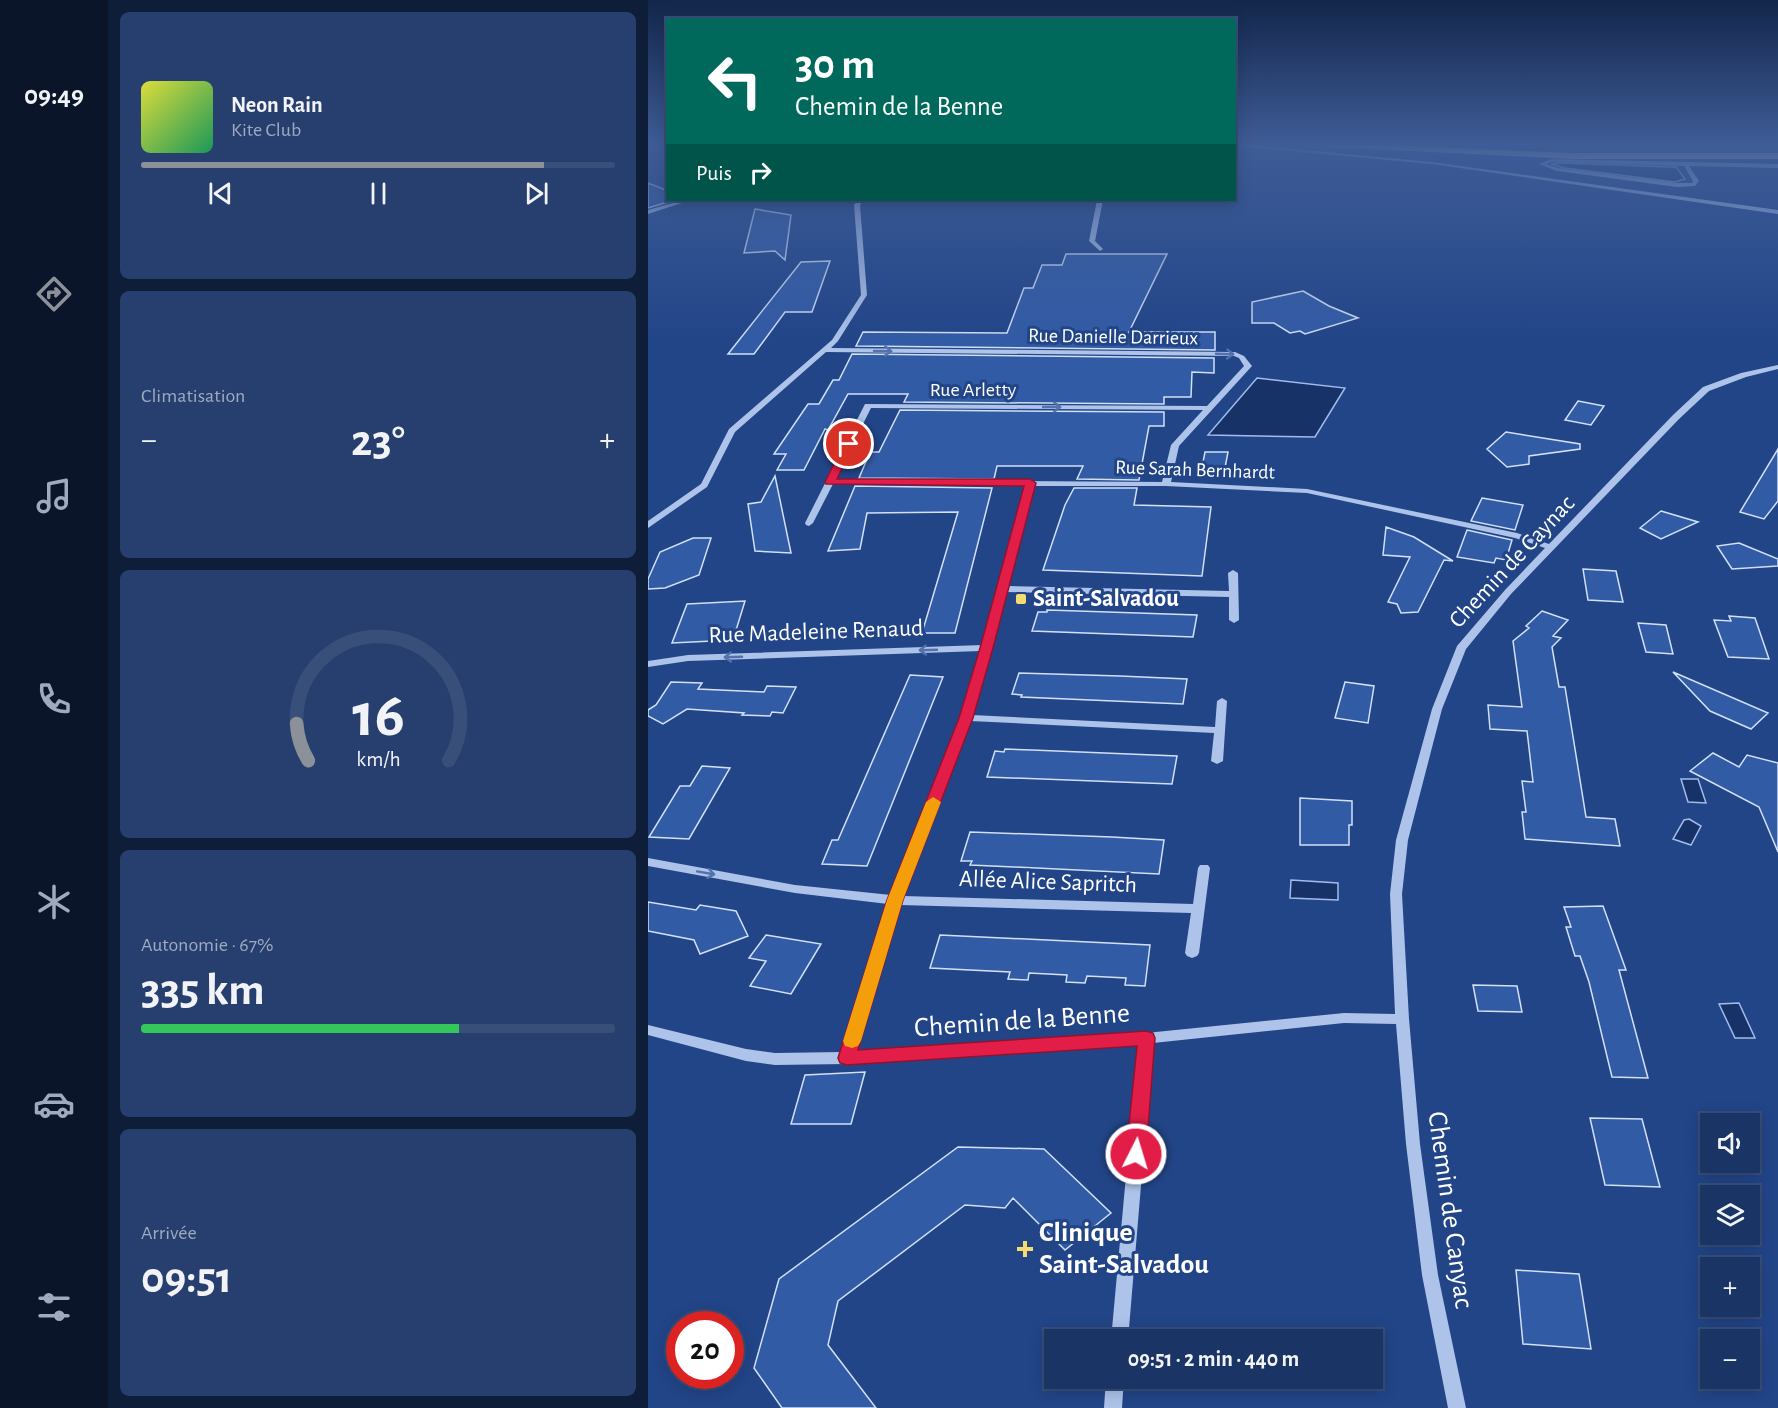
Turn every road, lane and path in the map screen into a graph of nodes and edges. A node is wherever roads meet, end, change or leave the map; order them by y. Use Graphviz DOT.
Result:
graph roads {
  1 [pos="857,211"];
  2 [pos="1098,211"];
  3 [pos="1100,249"];
  4 [pos="825,350"];
  5 [pos="1778,367"];
  6 [pos="1210,408"];
  7 [pos="830,482"];
  8 [pos="1030,483"];
  9 [pos="1166,484"];
  10 [pos="809,524"];
  11 [pos="648,525"];
  12 [pos="1552,548"];
  13 [pos="1233,573"];
  14 [pos="1003,589"];
  15 [pos="1234,594"];
  16 [pos="1234,620"];
  17 [pos="987,648"];
  18 [pos="648,664"];
  19 [pos="1222,700"];
  20 [pos="966,718"];
  21 [pos="1219,730"];
  22 [pos="1217,761"];
  23 [pos="648,862"];
  24 [pos="1203,868"];
  25 [pos="895,900"];
  26 [pos="1199,909"];
  27 [pos="1192,953"];
  28 [pos="1402,1018"];
  29 [pos="648,1030"];
  30 [pos="1146,1038"];
  31 [pos="847,1058"];
  32 [pos="1120,1329"];
  33 [pos="1114,1389"];
  34 [pos="1113,1408"];
  35 [pos="1457,1408"];
  1 -- 4 [label="street"];
  2 -- 3 [label="street"];
  4 -- 6 [label="street, Rue Danielle Darrieux, one-way"];
  4 -- 11 [label="street"];
  5 -- 12 [label="street, Chemin de Caynac"];
  7 -- 6 [label="street, Rue Arletty, one-way"];
  6 -- 9 [label="street, Rue Danielle Darrieux"];
  7 -- 8 [label="street, Rue Sarah Bernhardt"];
  7 -- 10 [label="street, Rue Arletty"];
  8 -- 9 [label="street, Rue Sarah Bernhardt"];
  8 -- 14 [label="street"];
  9 -- 12 [label="street, Rue Sarah Bernhardt"];
  12 -- 28 [label="street, Chemin de Caynac"];
  13 -- 15 [label="street"];
  14 -- 15 [label="street"];
  14 -- 17 [label="street"];
  15 -- 16 [label="street"];
  17 -- 18 [label="street, Rue Madeleine Renaud, one-way"];
  17 -- 20 [label="street"];
  19 -- 21 [label="street"];
  20 -- 21 [label="street"];
  20 -- 25 [label="street"];
  21 -- 22 [label="street"];
  23 -- 25 [label="street, one-way"];
  24 -- 26 [label="street"];
  25 -- 26 [label="street, Allée Alice Sapritch"];
  25 -- 31 [label="street"];
  26 -- 27 [label="street"];
  28 -- 30 [label="street, Chemin de la Benne"];
  28 -- 35 [label="street, Chemin de Canyac"];
  29 -- 31 [label="street, Chemin de la Benne"];
  30 -- 31 [label="street, Chemin de la Benne"];
  30 -- 32 [label="street"];
  33 -- 34 [label="street"];
}
